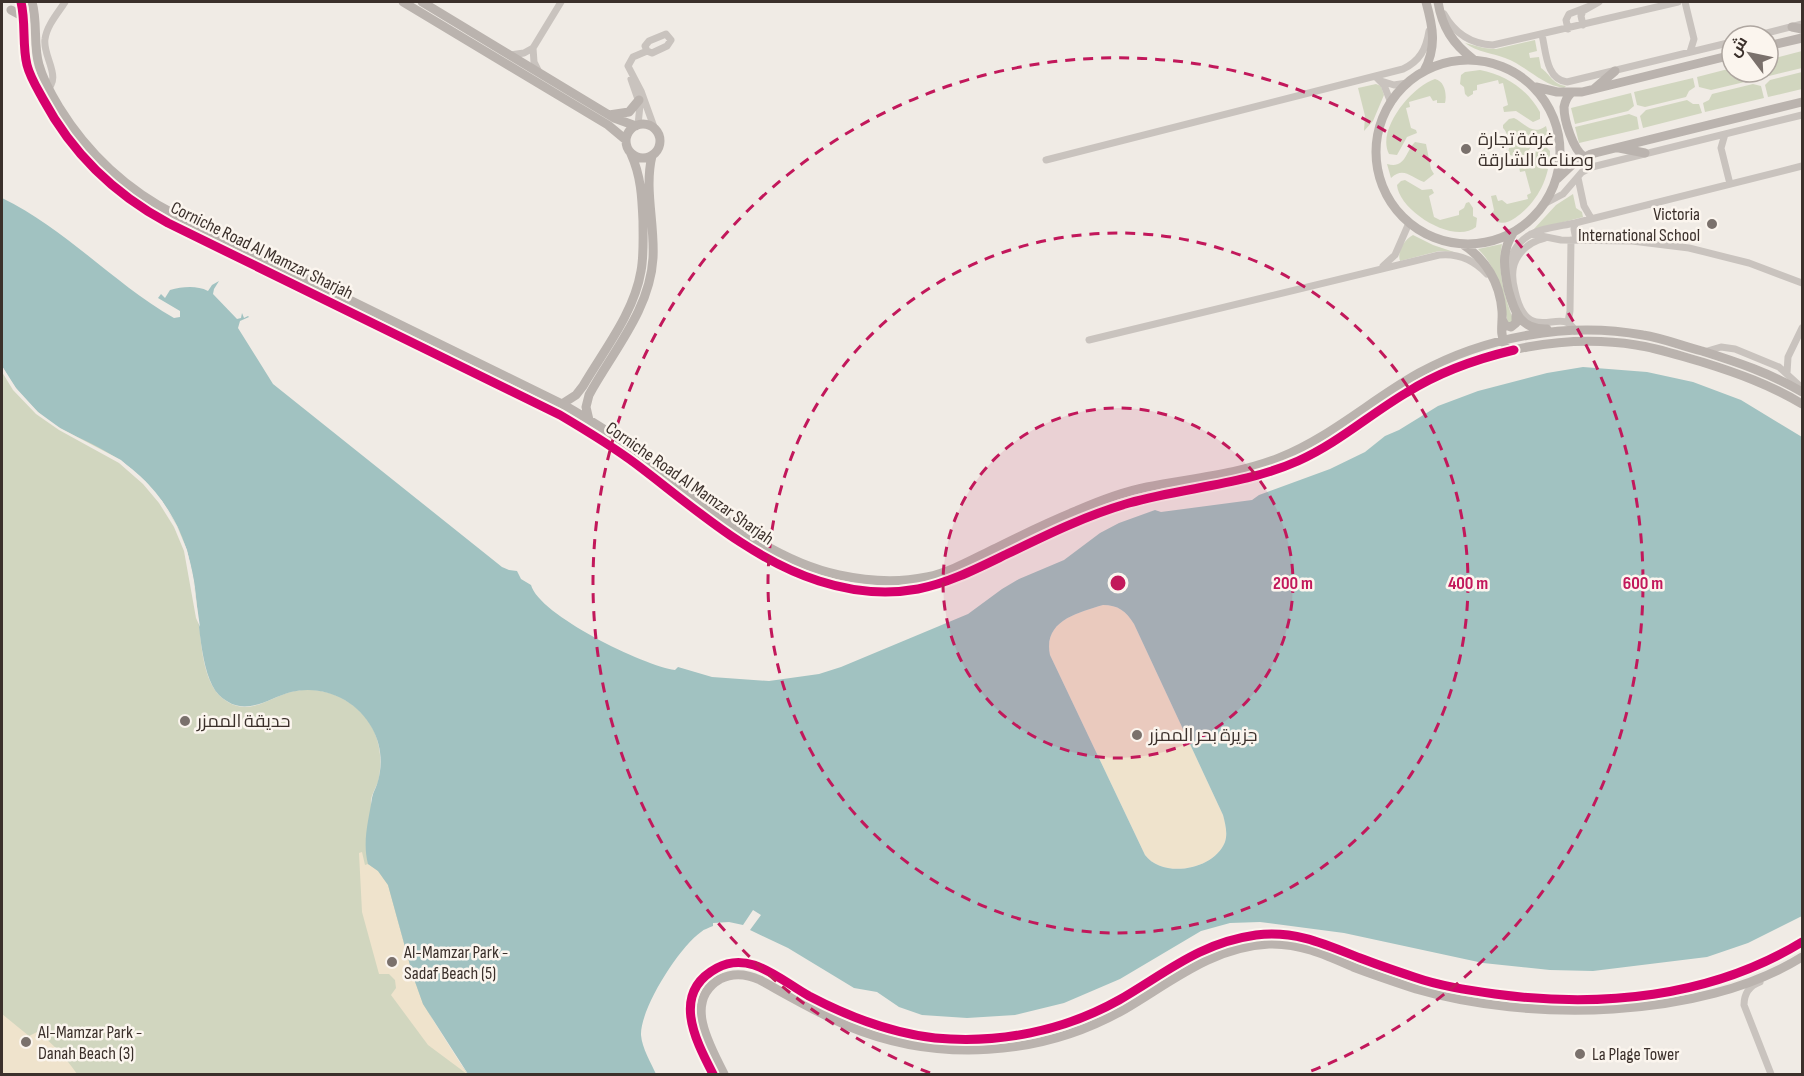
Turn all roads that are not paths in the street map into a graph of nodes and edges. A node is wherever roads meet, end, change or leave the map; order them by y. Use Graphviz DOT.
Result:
graph roads {
  1 [pos="21,2"];
  2 [pos="32,2"];
  3 [pos="65,2"];
  4 [pos="405,2"];
  5 [pos="435,2"];
  6 [pos="561,2"];
  7 [pos="1426,2"];
  8 [pos="1597,2"];
  9 [pos="1678,2"];
  10 [pos="1685,2"];
  11 [pos="1438,3"];
  12 [pos="420,4"];
  13 [pos="10,6"];
  14 [pos="440,12"];
  15 [pos="24,17"];
  16 [pos="1431,20"];
  17 [pos="1583,25"];
  18 [pos="1803,26"];
  19 [pos="1792,27"];
  20 [pos="1568,28"];
  21 [pos="1780,30"];
  22 [pos="1542,35"];
  23 [pos="1803,38"];
  24 [pos="1694,39"];
  25 [pos="1780,43"];
  26 [pos="1720,45"];
  27 [pos="533,48"];
  28 [pos="646,48"];
  29 [pos="1705,48"];
  30 [pos="1545,49"];
  31 [pos="1690,52"];
  32 [pos="637,53"];
  33 [pos="510,55"];
  34 [pos="1720,58"];
  35 [pos="1473,59"];
  36 [pos="1424,71"];
  37 [pos="1615,71"];
  38 [pos="539,72"];
  39 [pos="1378,79"];
  40 [pos="1407,83"];
  41 [pos="1532,85"];
  42 [pos="1593,90"];
  43 [pos="44,91"];
  44 [pos="1571,93"];
  45 [pos="639,100"];
  46 [pos="1803,102"];
  47 [pos="1391,103"];
  48 [pos="609,115"];
  49 [pos="1803,115"];
  50 [pos="637,125"];
  51 [pos="654,127"];
  52 [pos="1725,134"];
  53 [pos="1710,138"];
  54 [pos="626,140"];
  55 [pos="1616,148"];
  56 [pos="1721,148"];
  57 [pos="1645,153"];
  58 [pos="631,154"];
  59 [pos="652,156"];
  60 [pos="1584,157"];
  61 [pos="1046,160"];
  62 [pos="1803,166"];
  63 [pos="1578,178"];
  64 [pos="1556,181"];
  65 [pos="1730,184"];
  66 [pos="1544,204"];
  67 [pos="1591,218"];
  68 [pos="1410,223"];
  69 [pos="1575,223"];
  70 [pos="1515,231"];
  71 [pos="1531,234"];
  72 [pos="1547,237"];
  73 [pos="1573,240"];
  74 [pos="1462,244"];
  75 [pos="1370,272"];
  76 [pos="1506,279"];
  77 [pos="1803,283"];
  78 [pos="1496,284"];
  79 [pos="1516,315"];
  80 [pos="1503,319"];
  81 [pos="1568,322"];
  82 [pos="1803,328"];
  83 [pos="1575,331"];
  84 [pos="1563,332"];
  85 [pos="1089,340"];
  86 [pos="1503,341"];
  87 [pos="1563,344"];
  88 [pos="1514,350"];
  89 [pos="1703,352"];
  90 [pos="1788,357"];
  91 [pos="1776,365"];
  92 [pos="1787,373"];
  93 [pos="1803,390"];
  94 [pos="562,404"];
  95 [pos="1803,404"];
  96 [pos="589,420"];
  97 [pos="1044,525"];
  98 [pos="1048,535"];
  99 [pos="752,536"];
  100 [pos="745,544"];
  101 [pos="1803,942"];
  102 [pos="1799,959"];
  103 [pos="868,1028"];
  104 [pos="951,1039"];
  105 [pos="950,1050"];
  106 [pos="713,1074"];
  107 [pos="724,1074"];
  108 [pos="1771,1074"];
  1 -- 15 [label="street"];
  2 -- 43 [label="street"];
  3 -- 43 [label="street"];
  4 -- 12 [label="street"];
  5 -- 14 [label="street"];
  6 -- 27 [label="street"];
  7 -- 16 [label="street"];
  8 -- 17 [label="street"];
  8 -- 20 [label="street"];
  9 -- 17 [label="street"];
  10 -- 24 [label="street"];
  11 -- 22 [label="street"];
  11 -- 35 [label="street"];
  12 -- 14 [label="street"];
  12 -- 54 [label="street"];
  13 -- 15 [label="street"];
  14 -- 33 [label="street"];
  15 -- 43 [label="street"];
  16 -- 36 [label="street"];
  16 -- 39 [label="street"];
  17 -- 20 [label="street"];
  18 -- 19 [label="street"];
  19 -- 21 [label="street"];
  20 -- 22 [label="street"];
  20 -- 30 [label="street"];
  22 -- 30 [label="street"];
  23 -- 25 [label="street"];
  24 -- 29 [label="street"];
  24 -- 31 [label="street"];
  26 -- 29 [label="street"];
  27 -- 33 [label="street"];
  27 -- 38 [label="street"];
  28 -- 32 [label="street"];
  29 -- 31 [label="street"];
  30 -- 37 [label="street"];
  31 -- 37 [label="street"];
  32 -- 45 [label="street"];
  32 -- 51 [label="street"];
  33 -- 38 [label="street"];
  34 -- 42 [label="street"];
  35 -- 36 [label="street"];
  35 -- 41 [label="street"];
  36 -- 40 [label="street"];
  37 -- 42 [label="street"];
  38 -- 48 [label="street"];
  39 -- 40 [label="street"];
  39 -- 47 [label="street"];
  39 -- 61 [label="street"];
  40 -- 47 [label="street"];
  41 -- 44 [label="street"];
  41 -- 64 [label="street"];
  42 -- 44 [label="street"];
  43 -- 94 [label="street, Corniche Road Al Mamzar Sharjah"];
  43 -- 100 [label="street, Corniche Road Al Mamzar Sharjah"];
  44 -- 60 [label="street"];
  45 -- 48 [label="street"];
  45 -- 50 [label="street"];
  46 -- 55 [label="street"];
  47 -- 68 [label="street"];
  48 -- 50 [label="street"];
  49 -- 52 [label="street"];
  50 -- 51 [label="street"];
  50 -- 54 [label="street"];
  51 -- 59 [label="street"];
  52 -- 53 [label="street"];
  52 -- 56 [label="street"];
  53 -- 56 [label="street"];
  53 -- 57 [label="street"];
  54 -- 58 [label="street"];
  55 -- 57 [label="street"];
  55 -- 60 [label="street"];
  56 -- 65 [label="street"];
  57 -- 63 [label="street"];
  58 -- 59 [label="street"];
  58 -- 94 [label="street"];
  59 -- 96 [label="street"];
  60 -- 64 [label="street"];
  62 -- 65 [label="street"];
  63 -- 66 [label="street"];
  63 -- 67 [label="street"];
  64 -- 66 [label="street"];
  65 -- 67 [label="street"];
  66 -- 70 [label="street"];
  67 -- 69 [label="street"];
  68 -- 74 [label="street"];
  68 -- 75 [label="street"];
  69 -- 71 [label="street"];
  69 -- 73 [label="street"];
  70 -- 74 [label="street"];
  70 -- 76 [label="street"];
  71 -- 72 [label="street"];
  71 -- 76 [label="street"];
  72 -- 73 [label="street"];
  72 -- 81 [label="street"];
  73 -- 77 [label="street"];
  73 -- 81 [label="street"];
  74 -- 78 [label="street"];
  75 -- 78 [label="street"];
  75 -- 85 [label="street"];
  76 -- 79 [label="street"];
  78 -- 80 [label="street"];
  79 -- 80 [label="street"];
  79 -- 84 [label="street"];
  80 -- 86 [label="street"];
  81 -- 83 [label="street"];
  82 -- 90 [label="street"];
  83 -- 84 [label="street, Corniche Road Al Mamzar Sharjah"];
  83 -- 89 [label="street, Corniche Road Al Mamzar Sharjah"];
  84 -- 86 [label="street, Corniche Road Al Mamzar Sharjah"];
  84 -- 87 [label="street"];
  86 -- 88 [label="street"];
  86 -- 97 [label="street, Corniche Road Al Mamzar Sharjah"];
  87 -- 88 [label="street, Corniche Road Al Mamzar Sharjah"];
  87 -- 95 [label="street, Corniche Road Al Mamzar Sharjah"];
  88 -- 98 [label="street, Corniche Road Al Mamzar Sharjah"];
  89 -- 91 [label="street"];
  89 -- 93 [label="street, Corniche Road Al Mamzar Sharjah"];
  90 -- 91 [label="street"];
  90 -- 92 [label="street"];
  91 -- 92 [label="street"];
  92 -- 93 [label="street"];
  94 -- 96 [label="street, Corniche Road Al Mamzar Sharjah"];
  96 -- 99 [label="street, Corniche Road Al Mamzar Sharjah"];
  97 -- 98 [label="street"];
  97 -- 99 [label="street, Corniche Road Al Mamzar Sharjah"];
  98 -- 100 [label="street, Corniche Road Al Mamzar Sharjah"];
  99 -- 100 [label="street"];
  101 -- 104 [label="street"];
  102 -- 105 [label="street"];
  102 -- 108 [label="street"];
  103 -- 104 [label="street"];
  103 -- 105 [label="street"];
  103 -- 106 [label="street"];
  103 -- 107 [label="street"];
  104 -- 105 [label="street"];
}
